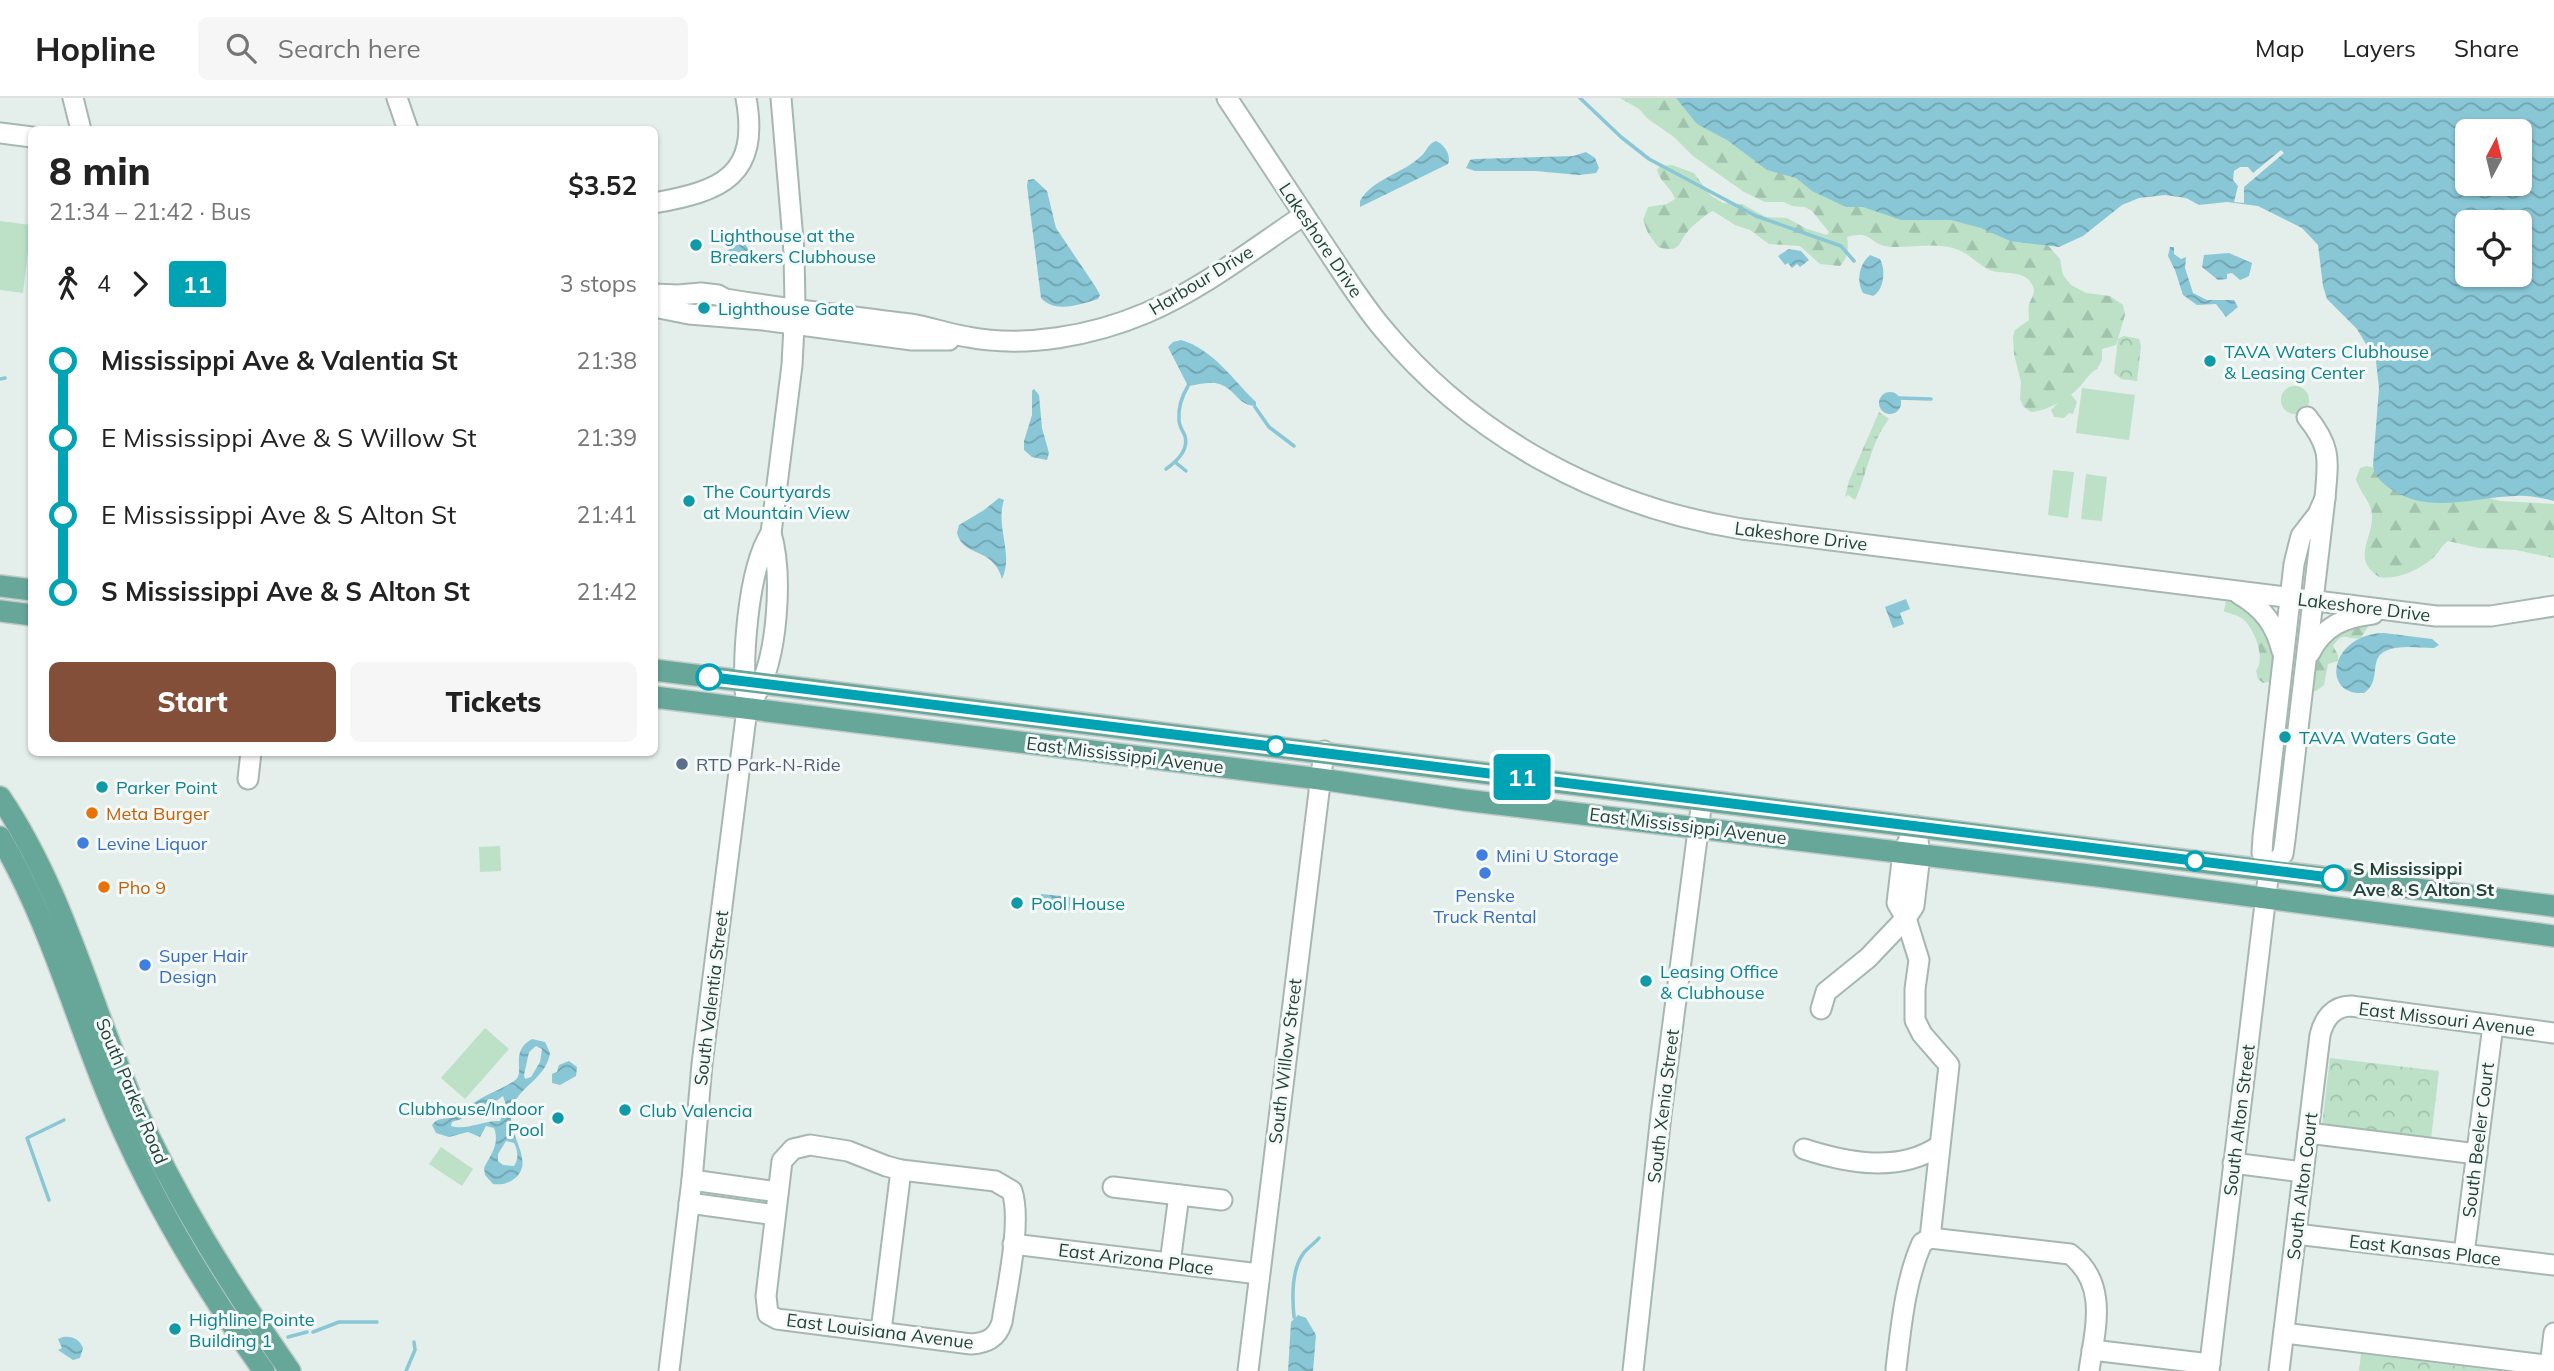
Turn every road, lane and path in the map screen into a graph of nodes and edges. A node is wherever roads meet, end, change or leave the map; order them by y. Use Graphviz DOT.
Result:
graph roads {
  1 [pos="73,98"];
  2 [pos="397,98"];
  3 [pos="746,98"];
  4 [pos="781,98"];
  5 [pos="1227,98"];
  6 [pos="80,126"];
  7 [pos="407,126"];
  8 [pos="0,133"];
  9 [pos="28,136"];
  10 [pos="658,202"];
  11 [pos="1304,215"];
  12 [pos="658,293"];
  13 [pos="658,308"];
  14 [pos="794,317"];
  15 [pos="2307,417"];
  16 [pos="2325,498"];
  17 [pos="0,586"];
  18 [pos="28,590"];
  19 [pos="2232,590"];
  20 [pos="2290,598"];
  21 [pos="2314,601"];
  22 [pos="2554,606"];
  23 [pos="0,611"];
  24 [pos="2395,611"];
  25 [pos="28,614"];
  26 [pos="2283,658"];
  27 [pos="2307,660"];
  28 [pos="658,671"];
  29 [pos="753,683"];
  30 [pos="658,698"];
  31 [pos="2278,701"];
  32 [pos="2301,704"];
  33 [pos="747,709"];
  34 [pos="1324,751"];
  35 [pos="250,756"];
  36 [pos="247,779"];
  37 [pos="1320,779"];
  38 [pos="0,797"];
  39 [pos="1702,800"];
  40 [pos="1916,826"];
  41 [pos="1698,827"];
  42 [pos="0,837"];
  43 [pos="1912,853"];
  44 [pos="2269,870"];
  45 [pos="2265,898"];
  46 [pos="2554,906"];
  47 [pos="1906,918"];
  48 [pos="2554,936"];
  49 [pos="2340,1008"];
  50 [pos="1821,1009"];
  51 [pos="2493,1025"];
  52 [pos="2554,1032"];
  53 [pos="2308,1133"];
  54 [pos="1939,1146"];
  55 [pos="1804,1149"];
  56 [pos="2477,1154"];
  57 [pos="2233,1163"];
  58 [pos="901,1170"];
  59 [pos="2303,1172"];
  60 [pos="692,1180"];
  61 [pos="1112,1187"];
  62 [pos="778,1192"];
  63 [pos="1179,1195"];
  64 [pos="1222,1200"];
  65 [pos="689,1203"];
  66 [pos="775,1215"];
  67 [pos="2296,1234"];
  68 [pos="1930,1238"];
  69 [pos="1013,1244"];
  70 [pos="2464,1254"];
  71 [pos="1170,1263"];
  72 [pos="2554,1265"];
  73 [pos="1259,1275"];
  74 [pos="881,1331"];
  75 [pos="2284,1333"];
  76 [pos="2554,1333"];
  77 [pos="2092,1350"];
  78 [pos="2552,1366"];
  79 [pos="2209,1368"];
  80 [pos="1896,1369"];
  81 [pos="264,1371"];
  82 [pos="290,1371"];
  83 [pos="669,1371"];
  84 [pos="1248,1371"];
  85 [pos="1633,1371"];
  86 [pos="2089,1371"];
  87 [pos="2279,1371"];
  1 -- 6 [label="street"];
  2 -- 7 [label="street"];
  3 -- 10 [label="street"];
  4 -- 14 [label="street, South Valentia Street"];
  5 -- 11 [label="street, Lakeshore Drive"];
  8 -- 9 [label="street"];
  11 -- 14 [label="street, Harbour Drive"];
  11 -- 19 [label="street, Lakeshore Drive"];
  12 -- 14 [label="street, Harbour Drive"];
  13 -- 14 [label="street, Harbour Drive"];
  14 -- 29 [label="street, South Valentia Street"];
  15 -- 16 [label="street, South Alton Street"];
  16 -- 20 [label="street, South Alton Street"];
  16 -- 21 [label="street, South Alton Street"];
  17 -- 18 [label="main road"];
  19 -- 20 [label="street, Lakeshore Drive"];
  19 -- 26 [label="street"];
  20 -- 21 [label="street, Lakeshore Drive"];
  20 -- 26 [label="street, South Alton Street"];
  21 -- 24 [label="street, Lakeshore Drive"];
  21 -- 27 [label="street, South Alton Street"];
  22 -- 24 [label="street, Lakeshore Drive"];
  23 -- 25 [label="main road"];
  24 -- 27 [label="street"];
  26 -- 31 [label="street, South Alton Street"];
  27 -- 32 [label="street, South Alton Street"];
  28 -- 29 [label="main road, East Mississippi Avenue"];
  29 -- 33 [label="street, South Valentia Street"];
  29 -- 34 [label="main road, East Mississippi Avenue"];
  30 -- 33 [label="main road, East Mississippi Avenue"];
  31 -- 32 [label="street"];
  31 -- 44 [label="street, South Alton Street"];
  32 -- 44 [label="street, South Alton Street"];
  33 -- 37 [label="main road, East Mississippi Avenue"];
  33 -- 60 [label="street, South Valentia Street"];
  34 -- 37 [label="street, South Willow Street"];
  34 -- 39 [label="main road, East Mississippi Avenue"];
  35 -- 36 [label="street"];
  37 -- 41 [label="main road, East Mississippi Avenue"];
  37 -- 73 [label="street, South Willow Street"];
  38 -- 82 [label="main road, South Parker Road"];
  39 -- 40 [label="main road, East Mississippi Avenue"];
  39 -- 41 [label="street, South Xenia Street"];
  40 -- 43 [label="street"];
  40 -- 44 [label="main road, East Mississippi Avenue"];
  41 -- 43 [label="main road, East Mississippi Avenue"];
  41 -- 85 [label="street, South Xenia Street"];
  42 -- 81 [label="main road, South Parker Road"];
  43 -- 45 [label="main road, East Mississippi Avenue"];
  43 -- 47 [label="street"];
  44 -- 45 [label="street, South Alton Street"];
  44 -- 46 [label="main road, East Mississippi Avenue"];
  45 -- 48 [label="main road, East Mississippi Avenue"];
  45 -- 57 [label="street, South Alton Street"];
  47 -- 50 [label="street"];
  47 -- 54 [label="street"];
  49 -- 51 [label="street, East Missouri Avenue"];
  49 -- 53 [label="street, South Alton Court"];
  51 -- 52 [label="street, East Missouri Avenue"];
  51 -- 56 [label="street, South Beeler Court"];
  53 -- 56 [label="street"];
  53 -- 59 [label="street, South Alton Court"];
  54 -- 55 [label="street"];
  54 -- 68 [label="street"];
  56 -- 70 [label="street, South Beeler Court"];
  57 -- 59 [label="street"];
  57 -- 79 [label="street, South Alton Street"];
  58 -- 62 [label="street"];
  58 -- 69 [label="street"];
  58 -- 74 [label="street"];
  59 -- 67 [label="street, South Alton Court"];
  60 -- 62 [label="street"];
  60 -- 65 [label="street, South Valentia Street"];
  61 -- 63 [label="street"];
  62 -- 66 [label="street"];
  63 -- 64 [label="street"];
  63 -- 71 [label="street"];
  65 -- 66 [label="street"];
  65 -- 83 [label="street, South Valentia Street"];
  66 -- 74 [label="street, East Louisiana Avenue"];
  67 -- 70 [label="street, East Kansas Place"];
  67 -- 75 [label="street, South Alton Court"];
  68 -- 77 [label="street"];
  68 -- 80 [label="street"];
  69 -- 71 [label="street, East Arizona Place"];
  69 -- 74 [label="street, East Louisiana Avenue"];
  70 -- 72 [label="street, East Kansas Place"];
  71 -- 73 [label="street, East Arizona Place"];
  73 -- 84 [label="street, South Willow Street"];
  75 -- 78 [label="street"];
  75 -- 87 [label="street, South Alton Court"];
  76 -- 78 [label="street"];
  77 -- 79 [label="street"];
  77 -- 86 [label="street"];
}
